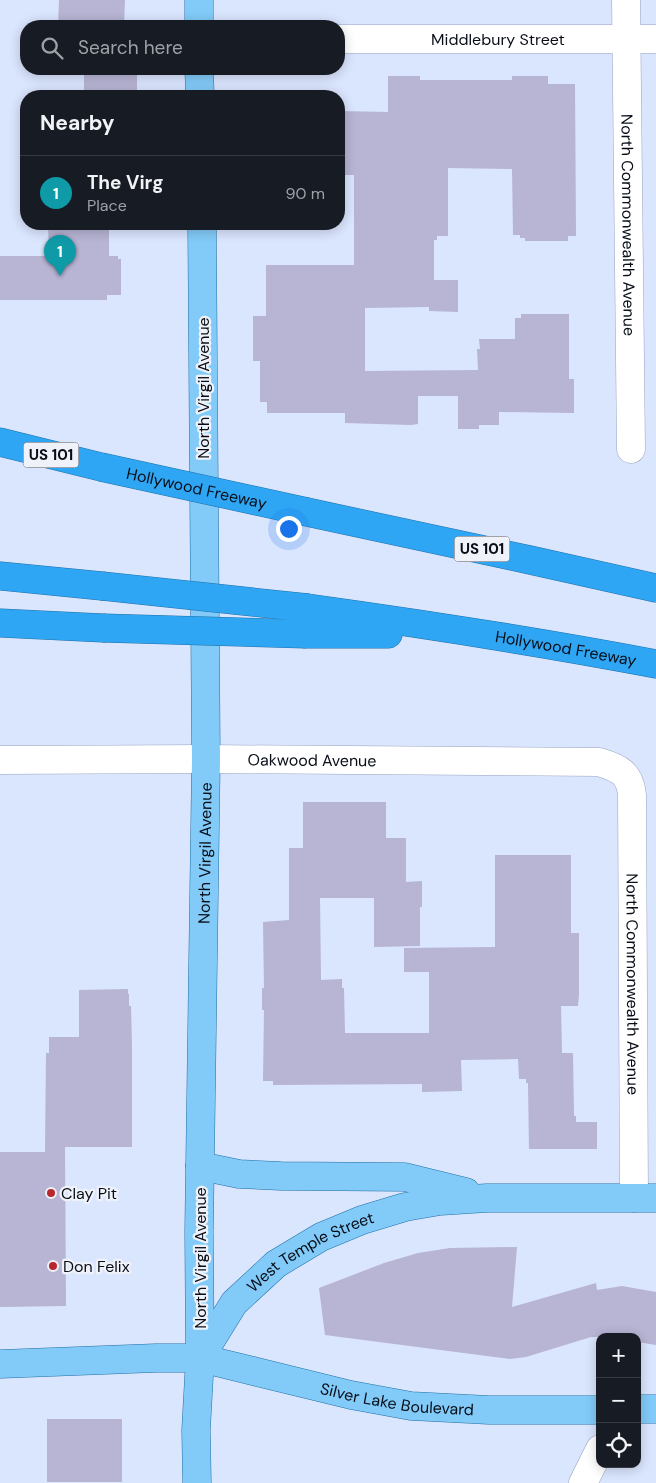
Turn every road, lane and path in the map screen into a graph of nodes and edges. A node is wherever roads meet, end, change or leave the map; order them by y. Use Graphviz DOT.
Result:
graph roads {
  1 [pos="199,0"];
  2 [pos="626,0"];
  3 [pos="199,20"];
  4 [pos="345,39"];
  5 [pos="626,39"];
  6 [pos="656,39"];
  7 [pos="200,75"];
  8 [pos="200,90"];
  9 [pos="202,230"];
  10 [pos="0,442"];
  11 [pos="631,449"];
  12 [pos="0,576"];
  13 [pos="656,588"];
  14 [pos="307,621"];
  15 [pos="0,623"];
  16 [pos="566,647"];
  17 [pos="656,664"];
  18 [pos="656,677"];
  19 [pos="206,759"];
  20 [pos="0,760"];
  21 [pos="623,772"];
  22 [pos="200,1166"];
  23 [pos="487,1198"];
  24 [pos="645,1198"];
  25 [pos="200,1358"];
  26 [pos="0,1364"];
  27 [pos="28,1364"];
  28 [pos="0,1380"];
  29 [pos="641,1409"];
  30 [pos="656,1409"];
  31 [pos="596,1410"];
  32 [pos="596,1458"];
  33 [pos="197,1483"];
  34 [pos="584,1483"];
  1 -- 3 [label="main road"];
  2 -- 5 [label="street, North Commonwealth Avenue"];
  4 -- 5 [label="street, Middlebury Street"];
  5 -- 6 [label="street, Middlebury Street"];
  5 -- 11 [label="street, North Commonwealth Avenue"];
  7 -- 8 [label="main road"];
  9 -- 19 [label="main road, North Virgil Avenue"];
  10 -- 13 [label="highway, Hollywood Freeway / US 101, bridge"];
  12 -- 14 [label="highway, bridge"];
  14 -- 15 [label="highway, bridge"];
  14 -- 16 [label="highway, Hollywood Freeway"];
  16 -- 17 [label="highway, Hollywood Freeway"];
  16 -- 18 [label="highway"];
  19 -- 20 [label="street, Oakwood Avenue"];
  19 -- 21 [label="street, Oakwood Avenue"];
  19 -- 22 [label="main road, North Virgil Avenue"];
  21 -- 24 [label="street, North Commonwealth Avenue"];
  22 -- 23 [label="main road"];
  22 -- 25 [label="main road, North Virgil Avenue"];
  23 -- 24 [label="main road, West Temple Street"];
  23 -- 25 [label="main road, West Temple Street"];
  25 -- 27 [label="main road"];
  25 -- 31 [label="main road, Silver Lake Boulevard"];
  25 -- 33 [label="main road, North Virgil Avenue"];
  26 -- 27 [label="main road"];
  27 -- 28 [label="main road"];
  29 -- 30 [label="main road"];
  32 -- 34 [label="street"];
}
